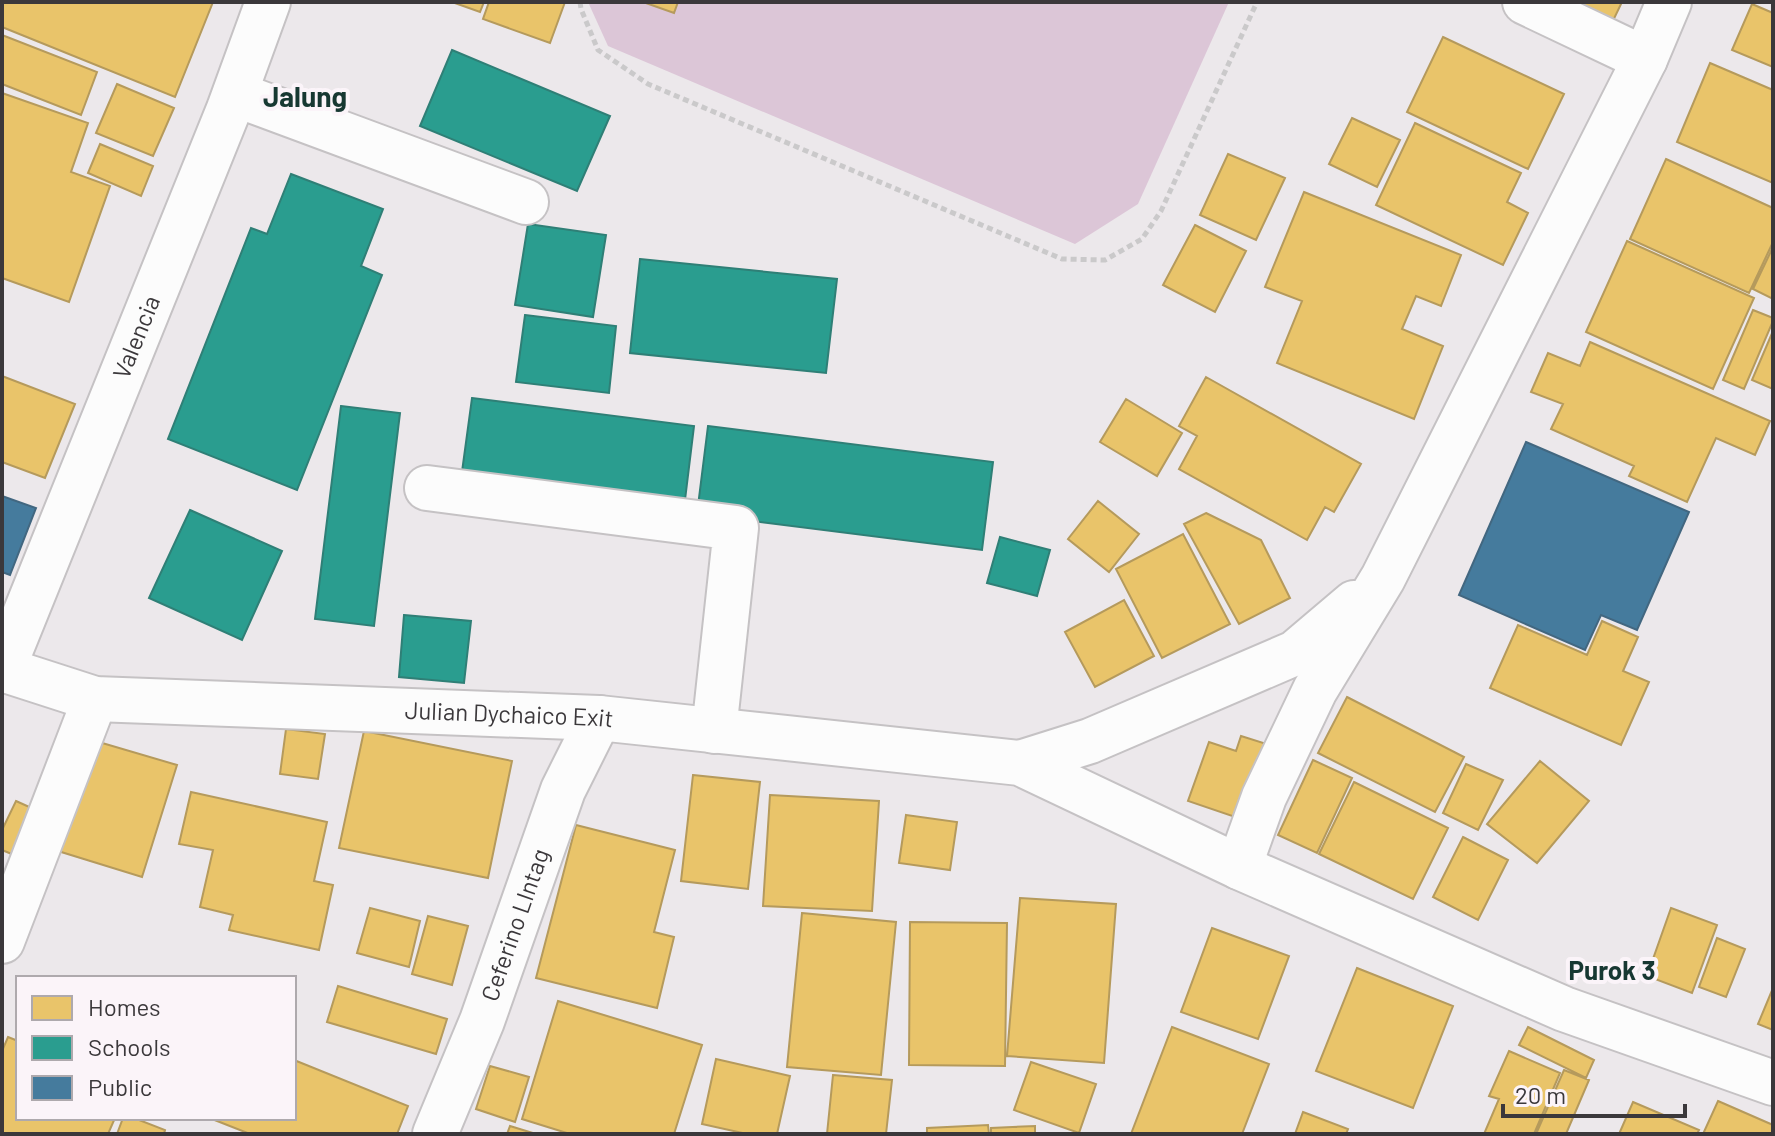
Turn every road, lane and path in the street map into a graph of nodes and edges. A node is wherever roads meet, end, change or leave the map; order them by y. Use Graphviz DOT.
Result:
graph roads {
  1 [pos="268,2"];
  2 [pos="580,2"];
  3 [pos="1257,2"];
  4 [pos="1525,2"];
  5 [pos="1669,2"];
  6 [pos="1645,59"];
  7 [pos="235,94"];
  8 [pos="526,202"];
  9 [pos="427,488"];
  10 [pos="1383,578"];
  11 [pos="2,670"];
  12 [pos="95,699"];
  13 [pos="599,718"];
  14 [pos="714,731"];
  15 [pos="1020,763"];
  16 [pos="1239,867"];
  17 [pos="2,941"];
  18 [pos="1773,1083"];
  19 [pos="435,1134"];
  1 -- 7 [label="street, Valencia"];
  2 -- 3 [label="path"];
  4 -- 6 [label="street"];
  5 -- 6 [label="street"];
  6 -- 10 [label="street"];
  7 -- 8 [label="street"];
  7 -- 11 [label="street, Valencia"];
  9 -- 14 [label="street"];
  10 -- 15 [label="street"];
  10 -- 16 [label="street"];
  11 -- 12 [label="street, Julian Dychaico Exit"];
  12 -- 13 [label="street, Julian Dychaico Exit"];
  12 -- 17 [label="street"];
  13 -- 14 [label="street, Julian Dychaico Exit"];
  13 -- 19 [label="street, Ceferino LIntag"];
  14 -- 15 [label="street, Julian Dychaico Exit"];
  15 -- 16 [label="street"];
  16 -- 18 [label="street"];
}
